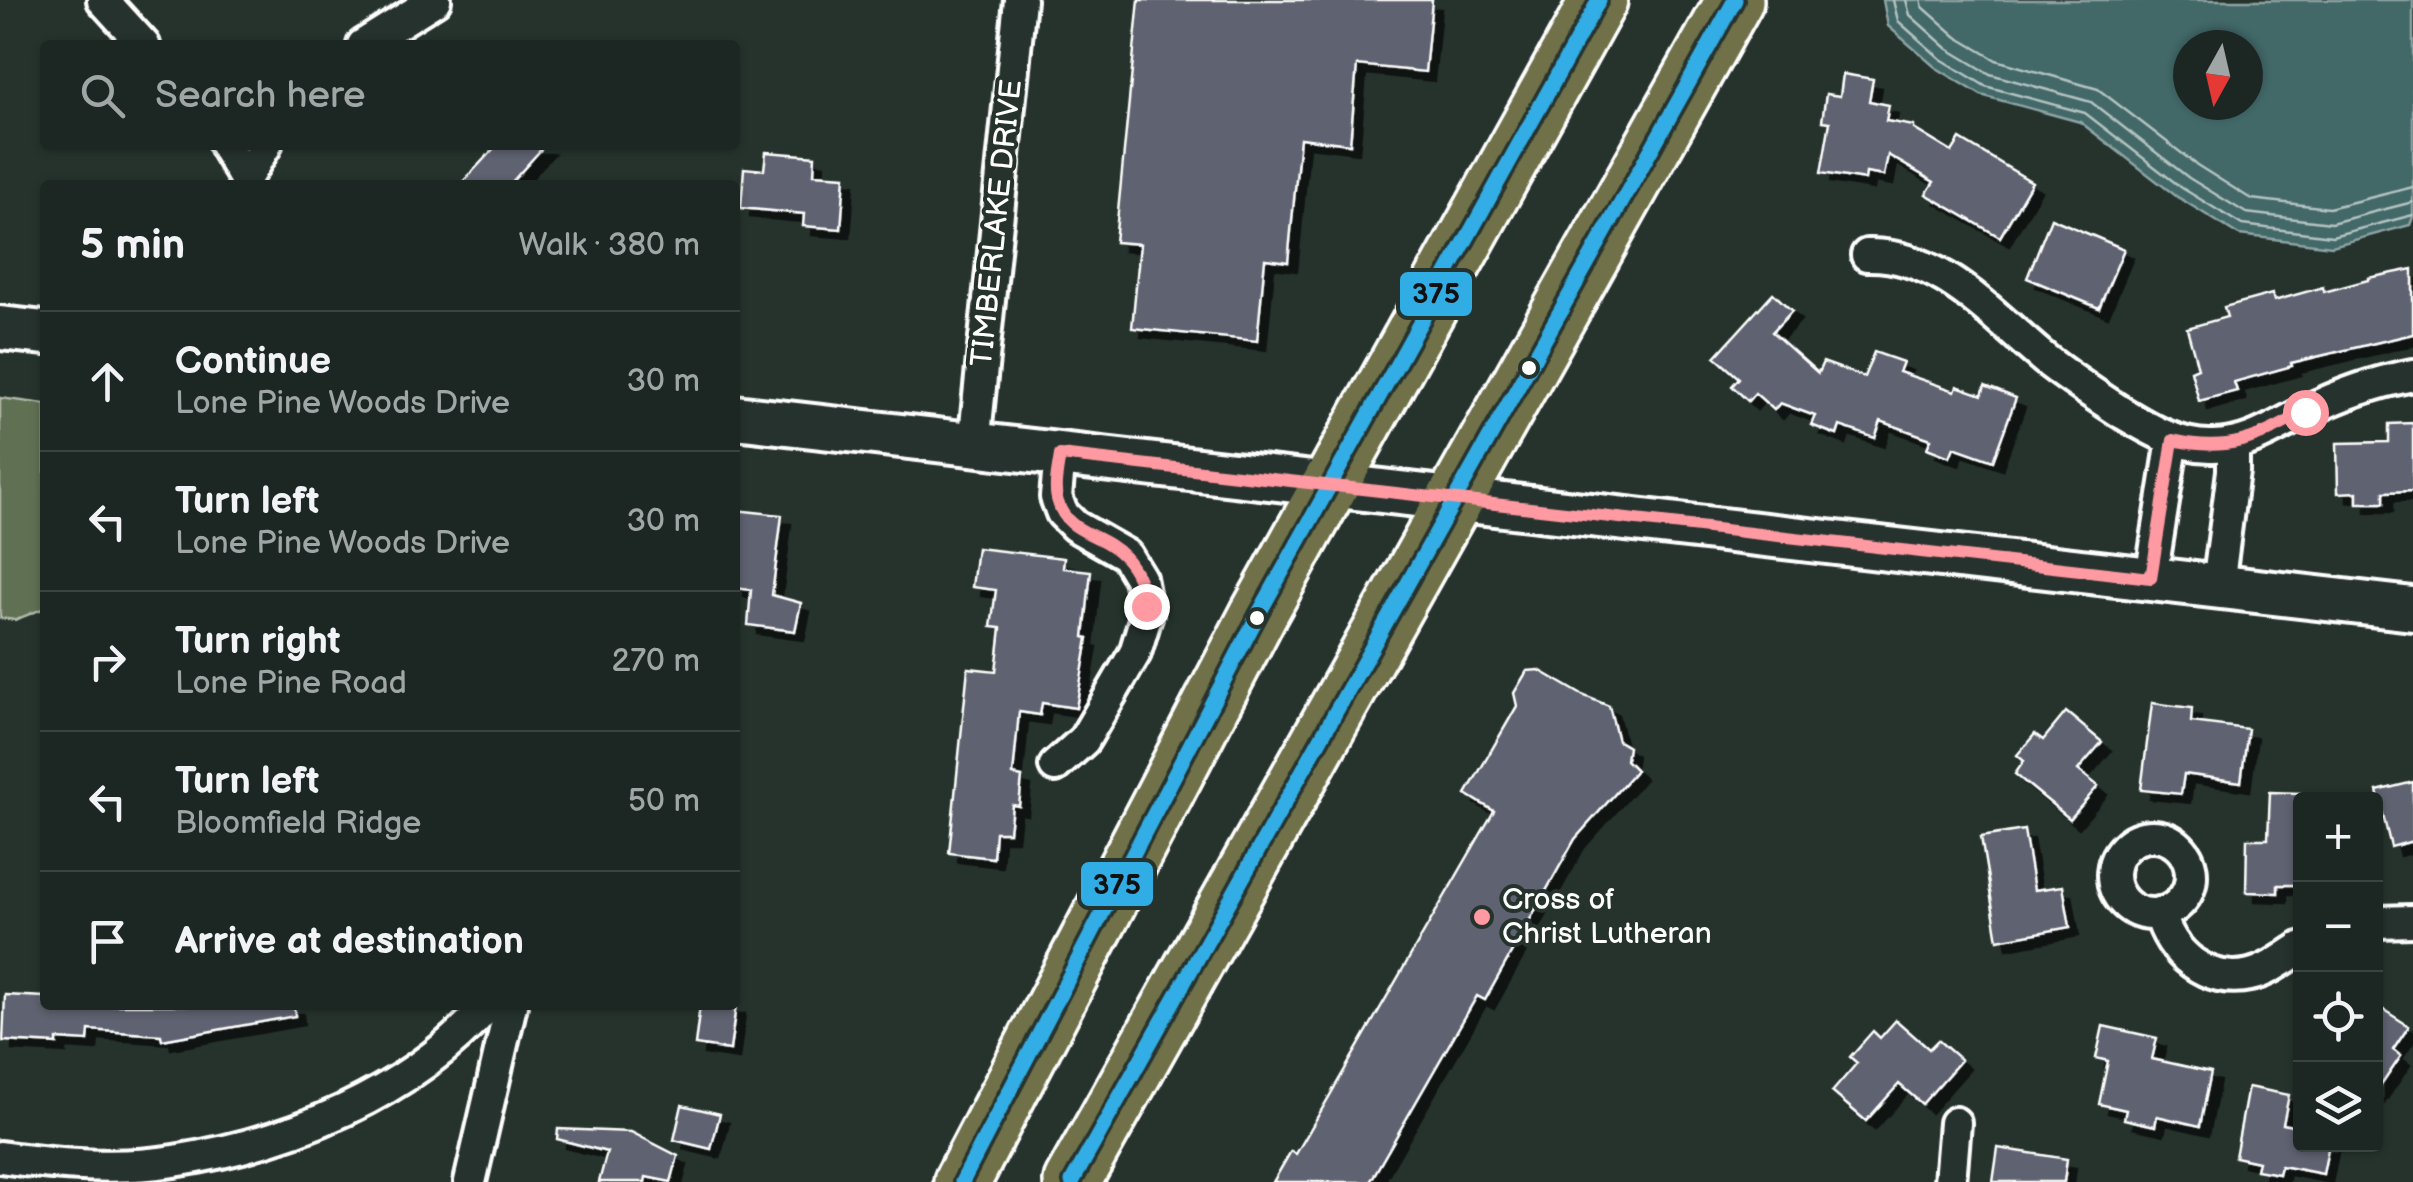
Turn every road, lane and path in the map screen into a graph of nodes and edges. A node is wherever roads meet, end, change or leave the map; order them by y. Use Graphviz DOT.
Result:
graph roads {
  1 [pos="104,0"];
  2 [pos="435,0"];
  3 [pos="1020,0"];
  4 [pos="1599,0"];
  5 [pos="1735,0"];
  6 [pos="140,40"];
  7 [pos="371,40"];
  8 [pos="228,150"];
  9 [pos="263,150"];
  10 [pos="244,180"];
  11 [pos="246,180"];
  12 [pos="1867,255"];
  13 [pos="0,328"];
  14 [pos="40,332"];
  15 [pos="2413,375"];
  16 [pos="740,417"];
  17 [pos="2173,440"];
  18 [pos="2233,444"];
  19 [pos="974,446"];
  20 [pos="1060,455"];
  21 [pos="1328,485"];
  22 [pos="1455,500"];
  23 [pos="2151,578"];
  24 [pos="2218,586"];
  25 [pos="2413,609"];
  26 [pos="1055,766"];
  27 [pos="2160,913"];
  28 [pos="2383,922"];
  29 [pos="2413,922"];
  30 [pos="2293,952"];
  31 [pos="484,1010"];
  32 [pos="510,1010"];
  33 [pos="1956,1123"];
  34 [pos="0,1157"];
  35 [pos="979,1169"];
  36 [pos="470,1182"];
  37 [pos="1072,1182"];
  38 [pos="1950,1182"];
  1 -- 6 [label="street"];
  2 -- 7 [label="street"];
  3 -- 19 [label="street, TIMBERLAKE DRIVE"];
  4 -- 21 [label="highway"];
  5 -- 22 [label="highway"];
  8 -- 10 [label="street"];
  9 -- 11 [label="street"];
  12 -- 17 [label="street"];
  13 -- 14 [label="street"];
  15 -- 18 [label="street"];
  16 -- 19 [label="street"];
  17 -- 18 [label="street"];
  17 -- 23 [label="street"];
  18 -- 24 [label="street"];
  19 -- 20 [label="street"];
  20 -- 21 [label="street"];
  20 -- 26 [label="street"];
  21 -- 22 [label="street"];
  21 -- 35 [label="highway"];
  22 -- 23 [label="street"];
  22 -- 37 [label="highway"];
  23 -- 24 [label="street"];
  24 -- 25 [label="street"];
  27 -- 30 [label="street"];
  28 -- 29 [label="street"];
  31 -- 34 [label="street"];
  32 -- 36 [label="street"];
  33 -- 38 [label="street"];
}
